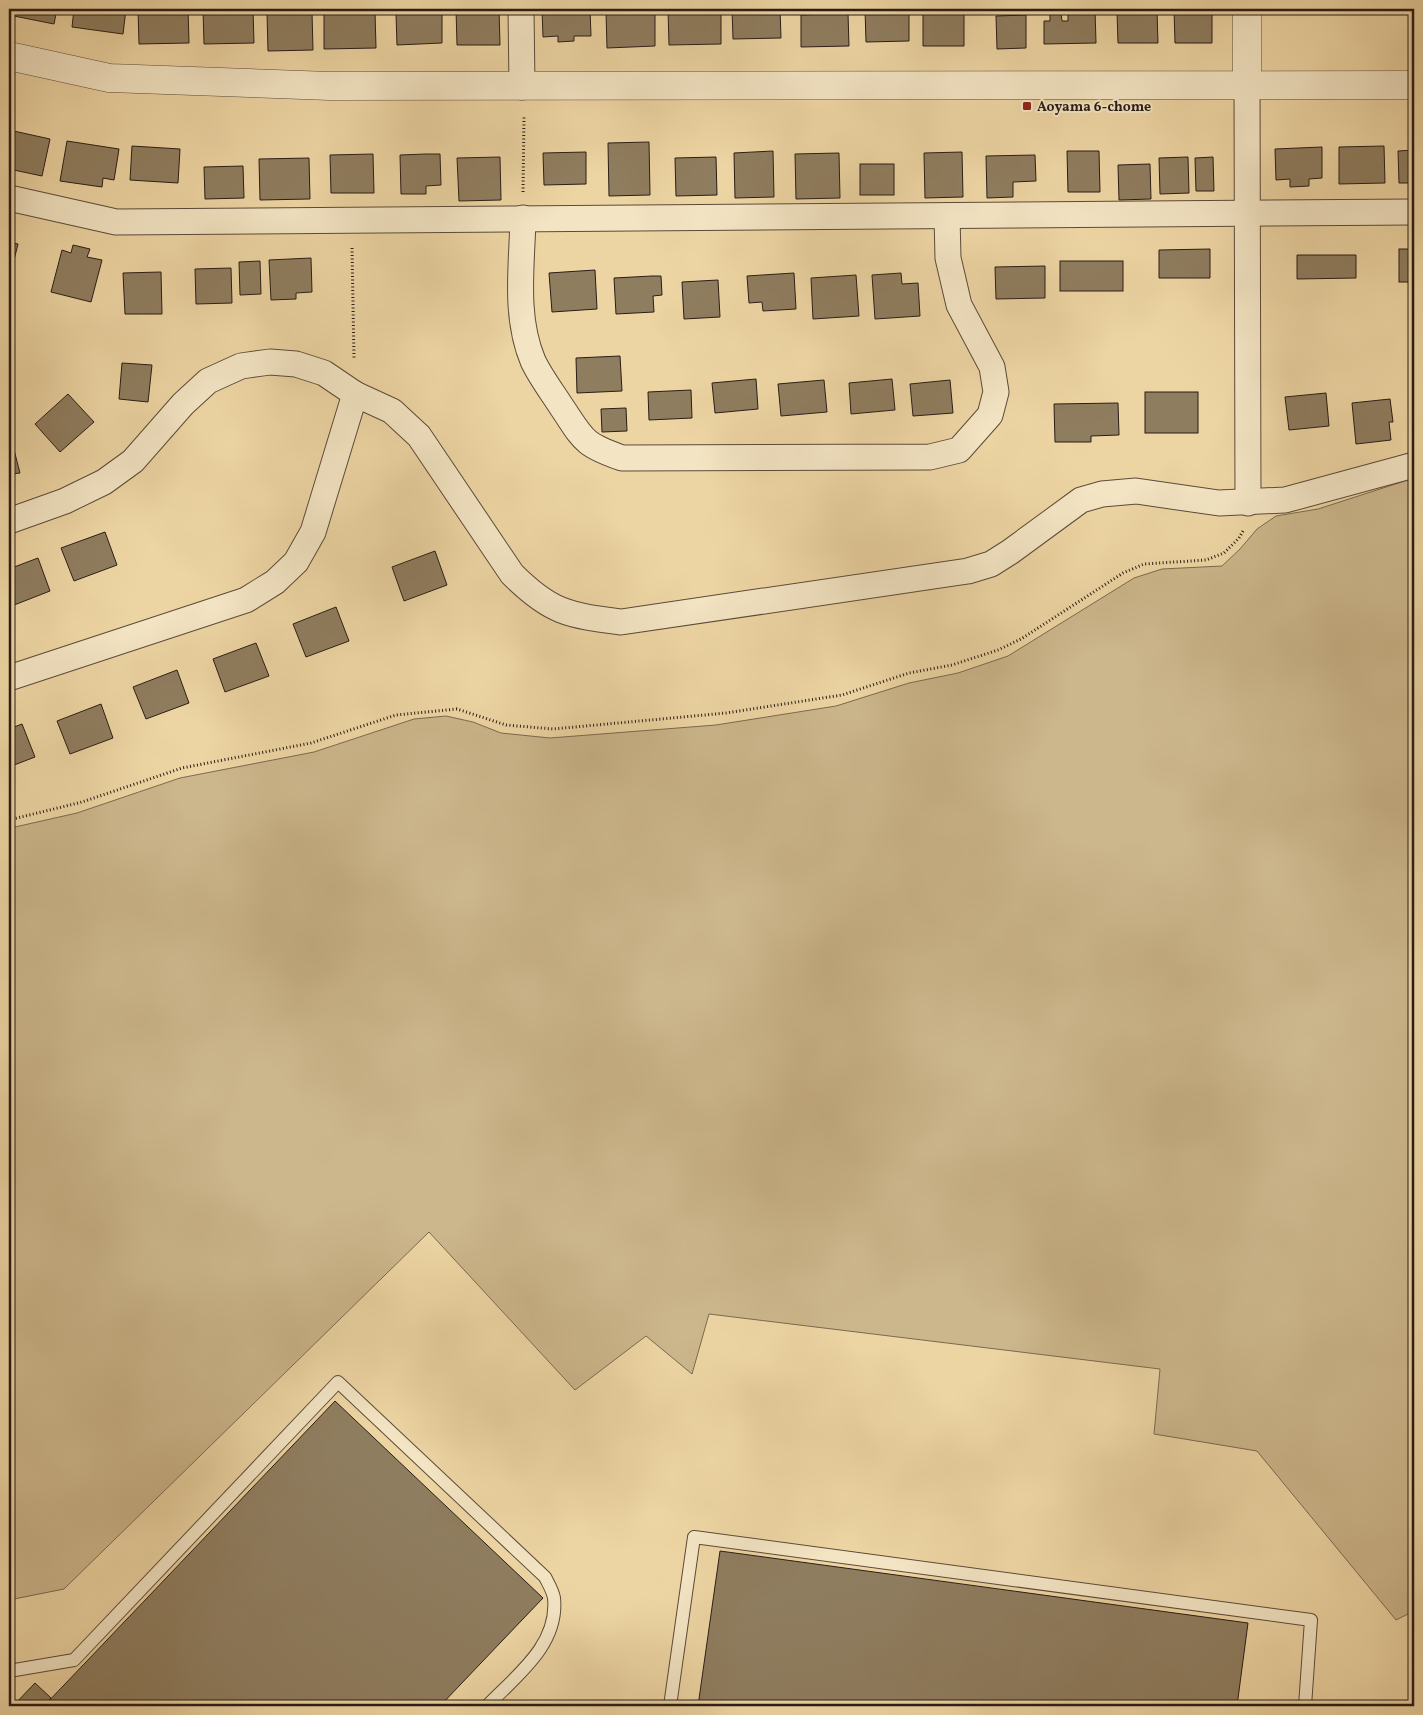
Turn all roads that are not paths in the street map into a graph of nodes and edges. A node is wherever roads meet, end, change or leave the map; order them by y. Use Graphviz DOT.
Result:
graph roads {
  1 [pos="521,9"];
  2 [pos="1246,9"];
  3 [pos="9,56"];
  4 [pos="1246,85"];
  5 [pos="1414,85"];
  6 [pos="522,87"];
  7 [pos="9,198"];
  8 [pos="1414,212"];
  9 [pos="1248,214"];
  10 [pos="947,216"];
  11 [pos="523,218"];
  12 [pos="355,394"];
  13 [pos="1414,465"];
  14 [pos="1248,503"];
  15 [pos="9,521"];
  16 [pos="9,678"];
  17 [pos="9,1670"];
  18 [pos="487,1706"];
  19 [pos="670,1706"];
  20 [pos="1305,1706"];
  1 -- 6 [label="street"];
  2 -- 4 [label="street"];
  3 -- 6 [label="street"];
  4 -- 5 [label="street"];
  4 -- 6 [label="street"];
  4 -- 9 [label="street"];
  7 -- 11 [label="street"];
  8 -- 9 [label="street"];
  9 -- 10 [label="street"];
  9 -- 14 [label="street"];
  10 -- 11 [label="street"];
  10 -- 11 [label="street"];
  12 -- 14 [label="street"];
  12 -- 15 [label="street"];
  12 -- 16 [label="street"];
  13 -- 14 [label="street"];
  17 -- 18 [label="lane"];
  19 -- 20 [label="lane"];
}
